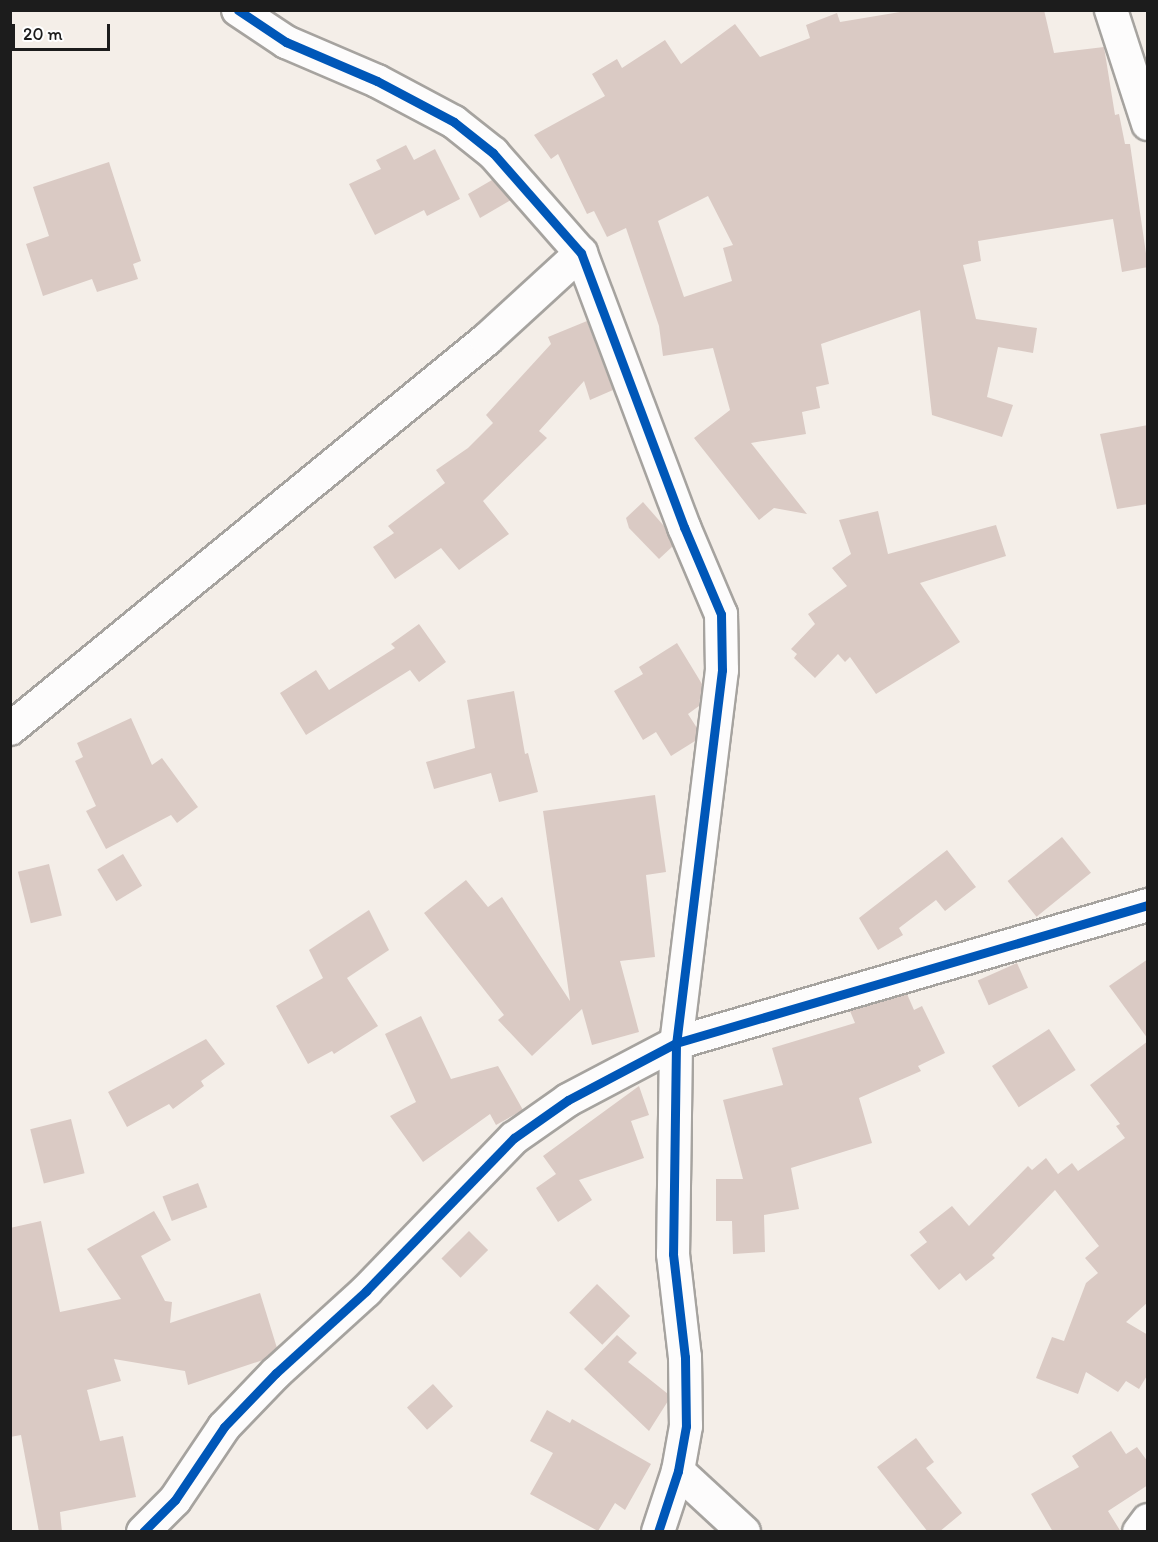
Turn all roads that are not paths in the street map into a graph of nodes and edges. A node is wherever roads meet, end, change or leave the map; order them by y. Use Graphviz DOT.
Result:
graph roads {
  1 [pos="238,10"];
  2 [pos="1111,10"];
  3 [pos="1148,124"];
  4 [pos="581,253"];
  5 [pos="10,729"];
  6 [pos="1148,905"];
  7 [pos="676,1043"];
  8 [pos="678,1471"];
  9 [pos="1148,1520"];
  10 [pos="143,1532"];
  11 [pos="658,1532"];
  12 [pos="744,1532"];
  13 [pos="1139,1532"];
  1 -- 4 [label="street"];
  2 -- 3 [label="street"];
  4 -- 5 [label="street"];
  4 -- 7 [label="street"];
  6 -- 7 [label="street"];
  7 -- 8 [label="street"];
  7 -- 10 [label="street"];
  8 -- 11 [label="street"];
  8 -- 12 [label="street"];
  9 -- 13 [label="street"];
}
